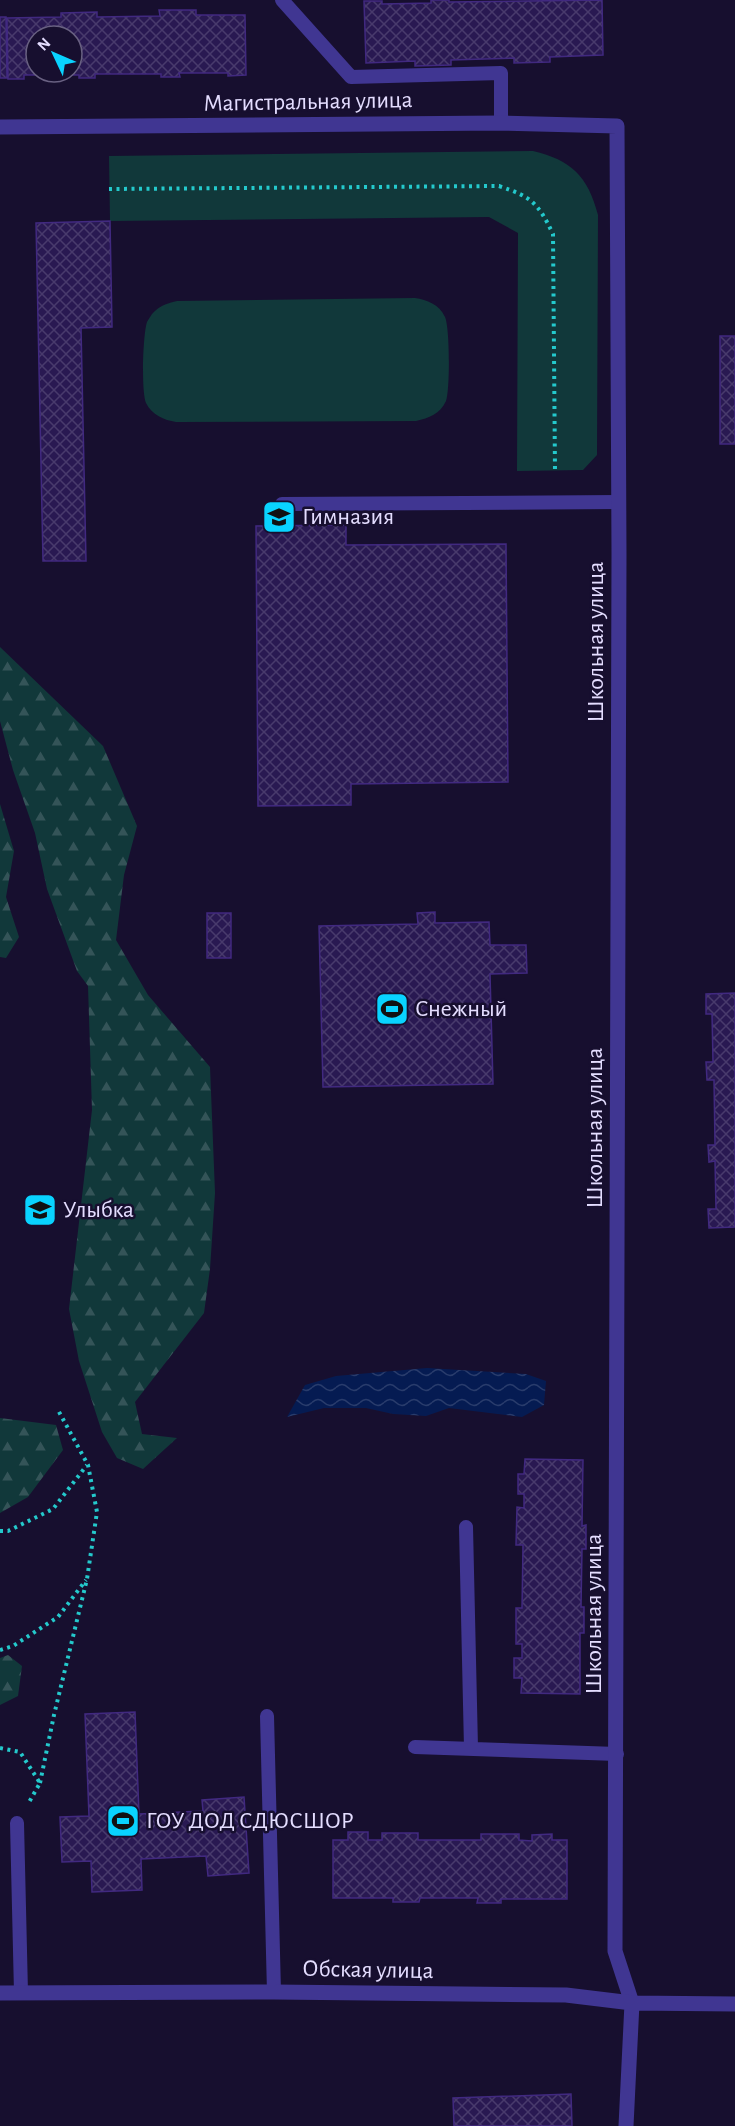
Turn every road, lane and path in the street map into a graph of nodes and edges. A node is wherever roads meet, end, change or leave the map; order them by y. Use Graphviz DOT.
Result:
graph roads {
  1 [pos="282,0"];
  2 [pos="501,123"];
  3 [pos="617,126"];
  4 [pos="0,127"];
  5 [pos="109,189"];
  6 [pos="555,471"];
  7 [pos="619,502"];
  8 [pos="282,504"];
  9 [pos="58,1410"];
  10 [pos="88,1465"];
  11 [pos="466,1527"];
  12 [pos="0,1531"];
  13 [pos="87,1579"];
  14 [pos="0,1650"];
  15 [pos="267,1716"];
  16 [pos="415,1747"];
  17 [pos="0,1748"];
  18 [pos="471,1748"];
  19 [pos="617,1754"];
  20 [pos="40,1783"];
  21 [pos="17,1823"];
  22 [pos="274,1992"];
  23 [pos="0,1993"];
  24 [pos="21,1993"];
  25 [pos="632,2003"];
  26 [pos="735,2004"];
  27 [pos="626,2126"];
  1 -- 2 [label="lane"];
  2 -- 3 [label="street, Магистральная улица"];
  2 -- 4 [label="street, Магистральная улица"];
  3 -- 7 [label="street, Школьная улица"];
  5 -- 6 [label="path"];
  7 -- 8 [label="lane"];
  7 -- 19 [label="street, Школьная улица"];
  9 -- 10 [label="path"];
  10 -- 12 [label="path"];
  10 -- 13 [label="path"];
  11 -- 18 [label="lane"];
  13 -- 14 [label="path"];
  13 -- 20 [label="path"];
  15 -- 22 [label="lane"];
  16 -- 18 [label="lane"];
  17 -- 20 [label="path"];
  18 -- 19 [label="lane"];
  19 -- 25 [label="street, Школьная улица"];
  20 -- 21 [label="path"];
  21 -- 24 [label="lane"];
  22 -- 24 [label="street, Обская улица"];
  22 -- 25 [label="street, Обская улица"];
  23 -- 24 [label="street, Обская улица"];
  25 -- 26 [label="street, Обская улица"];
  25 -- 27 [label="street, Школьная улица"];
}
